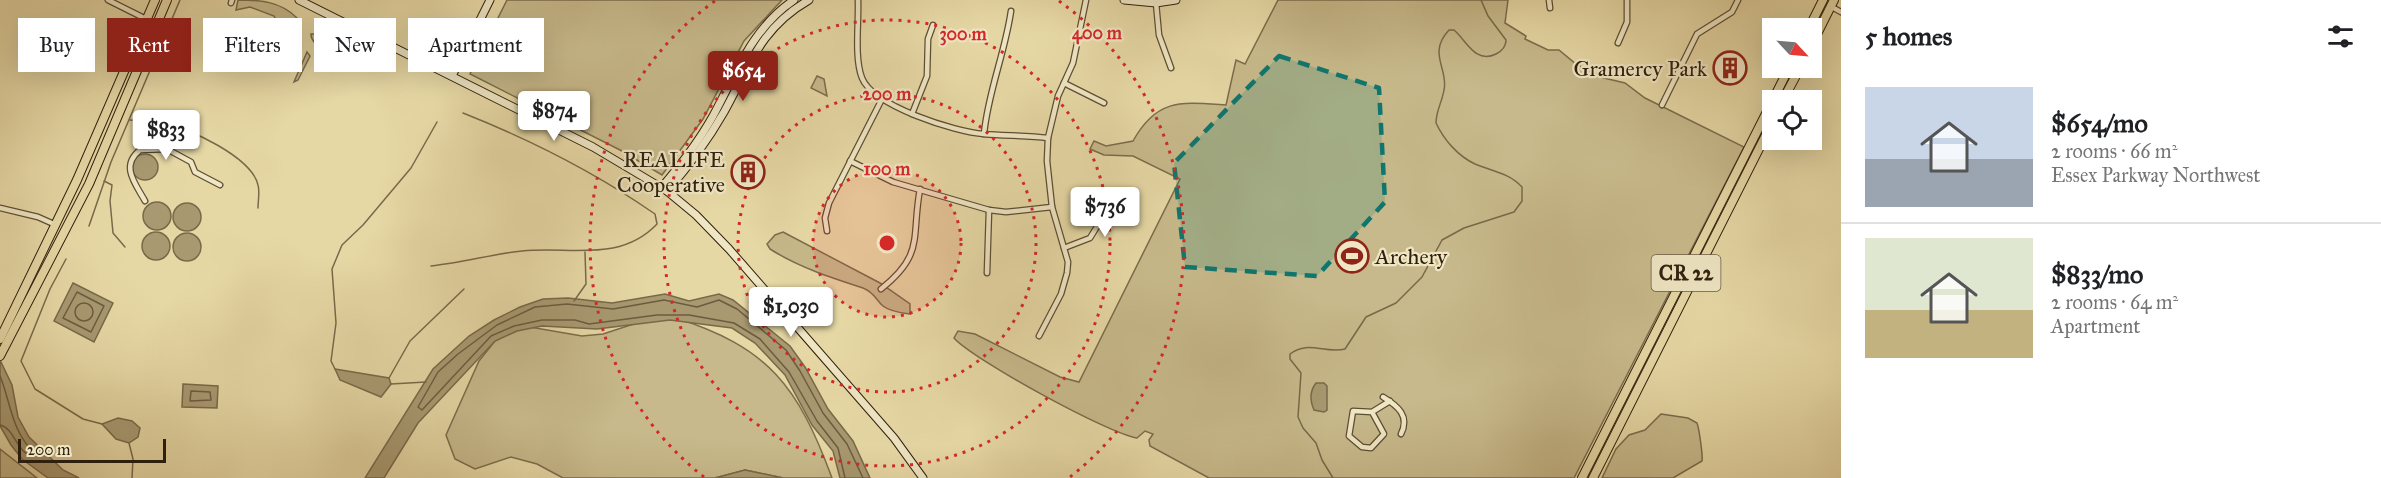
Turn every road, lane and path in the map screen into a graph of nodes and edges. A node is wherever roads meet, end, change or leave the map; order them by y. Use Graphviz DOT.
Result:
graph roads {
  1 [pos="108,0"];
  2 [pos="155,0"];
  3 [pos="166,0"];
  4 [pos="299,0"];
  5 [pos="490,0"];
  6 [pos="794,0"];
  7 [pos="809,0"];
  8 [pos="858,0"];
  9 [pos="1086,0"];
  10 [pos="1124,0"];
  11 [pos="1176,0"];
  12 [pos="1549,0"];
  13 [pos="1627,0"];
  14 [pos="1738,0"];
  15 [pos="1156,1"];
  16 [pos="1820,1"];
  17 [pos="1832,3"];
  18 [pos="1551,8"];
  19 [pos="1011,11"];
  20 [pos="1841,12"];
  21 [pos="144,18"];
  22 [pos="146,18"];
  23 [pos="1813,18"];
  24 [pos="1822,24"];
  25 [pos="933,25"];
  26 [pos="1618,43"];
  27 [pos="1171,68"];
  28 [pos="124,72"];
  29 [pos="452,76"];
  30 [pos="1784,78"];
  31 [pos="1064,83"];
  32 [pos="882,99"];
  33 [pos="1104,103"];
  34 [pos="1662,105"];
  35 [pos="912,114"];
  36 [pos="984,134"];
  37 [pos="1048,138"];
  38 [pos="1762,143"];
  39 [pos="89,154"];
  40 [pos="100,160"];
  41 [pos="850,161"];
  42 [pos="220,185"];
  43 [pos="920,189"];
  44 [pos="664,190"];
  45 [pos="1117,194"];
  46 [pos="145,201"];
  47 [pos="1052,207"];
  48 [pos="0,208"];
  49 [pos="989,210"];
  50 [pos="56,225"];
  51 [pos="827,231"];
  52 [pos="1064,248"];
  53 [pos="987,273"];
  54 [pos="881,289"];
  55 [pos="8,331"];
  56 [pos="1039,336"];
  57 [pos="0,339"];
  58 [pos="0,356"];
  59 [pos="1383,397"];
  60 [pos="1390,401"];
  61 [pos="1372,412"];
  62 [pos="1401,434"];
  63 [pos="923,478"];
  64 [pos="1582,478"];
  65 [pos="1593,478"];
  1 -- 21 [label="street"];
  2 -- 22 [label="main road"];
  3 -- 40 [label="main road"];
  4 -- 29 [label="main road"];
  5 -- 29 [label="main road"];
  6 -- 44 [label="main road"];
  7 -- 44 [label="main road"];
  8 -- 32 [label="street"];
  9 -- 31 [label="street"];
  10 -- 15 [label="main road"];
  11 -- 15 [label="main road"];
  12 -- 18 [label="street"];
  13 -- 26 [label="street"];
  14 -- 34 [label="street"];
  15 -- 27 [label="street"];
  16 -- 17 [label="street"];
  16 -- 23 [label="main road"];
  17 -- 20 [label="street"];
  17 -- 24 [label="main road"];
  19 -- 36 [label="street"];
  25 -- 35 [label="street"];
  28 -- 39 [label="main road"];
  29 -- 44 [label="main road"];
  30 -- 64 [label="main road, CR 22"];
  31 -- 33 [label="street"];
  31 -- 37 [label="street"];
  32 -- 35 [label="street"];
  32 -- 41 [label="street"];
  35 -- 36 [label="street"];
  36 -- 37 [label="street"];
  37 -- 47 [label="street"];
  38 -- 65 [label="main road, CR 22"];
  39 -- 40 [label="main road"];
  39 -- 50 [label="main road"];
  40 -- 55 [label="main road"];
  41 -- 43 [label="street"];
  41 -- 51 [label="street"];
  42 -- 46 [label="street"];
  43 -- 49 [label="street"];
  43 -- 54 [label="street"];
  44 -- 63 [label="main road"];
  45 -- 52 [label="street"];
  47 -- 49 [label="street"];
  47 -- 52 [label="street"];
  48 -- 50 [label="street"];
  49 -- 53 [label="street"];
  50 -- 55 [label="main road"];
  52 -- 56 [label="street"];
  55 -- 57 [label="main road"];
  55 -- 58 [label="main road"];
  59 -- 60 [label="street"];
  60 -- 61 [label="street"];
  60 -- 62 [label="street"];
  61 -- 61 [label="street"];
}
